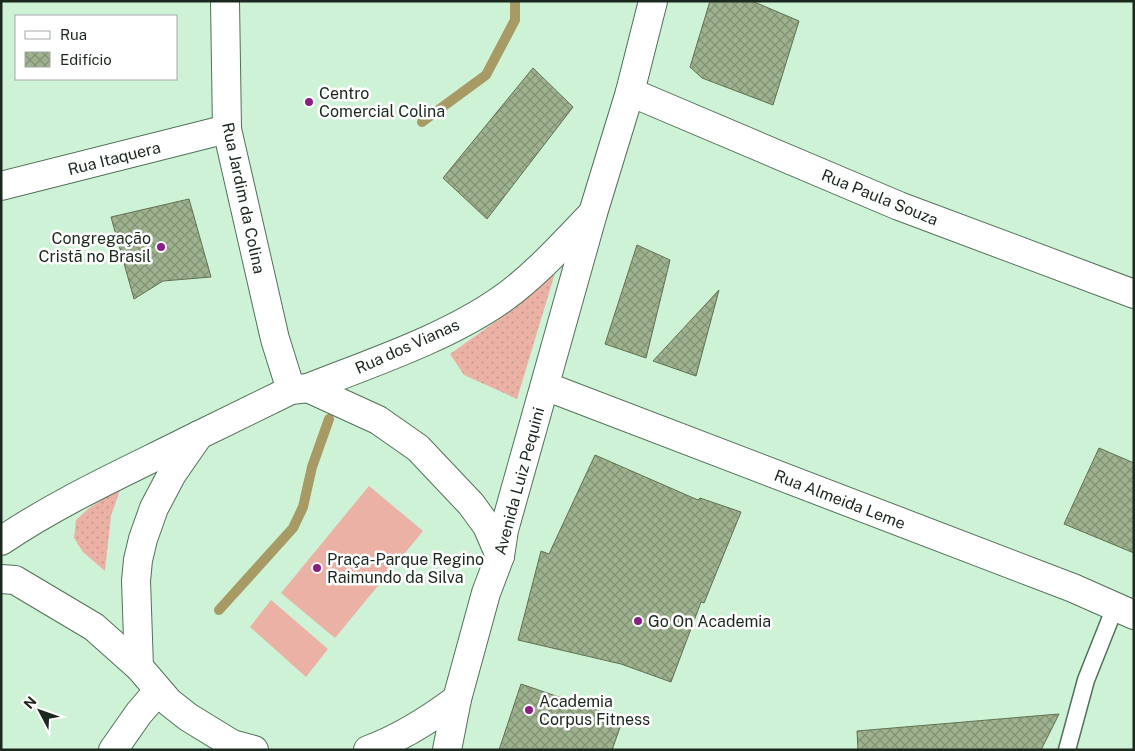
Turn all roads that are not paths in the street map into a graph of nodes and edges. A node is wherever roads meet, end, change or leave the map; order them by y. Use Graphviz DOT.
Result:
graph roads {
  1 [pos="225,1"];
  2 [pos="653,1"];
  3 [pos="630,92"];
  4 [pos="227,129"];
  5 [pos="1,186"];
  6 [pos="593,213"];
  7 [pos="1134,294"];
  8 [pos="544,386"];
  9 [pos="299,389"];
  10 [pos="199,435"];
  11 [pos="1,541"];
  12 [pos="500,556"];
  13 [pos="1,579"];
  14 [pos="1125,611"];
  15 [pos="139,667"];
  16 [pos="158,691"];
  17 [pos="457,699"];
  18 [pos="113,750"];
  19 [pos="254,750"];
  20 [pos="368,750"];
  21 [pos="448,750"];
  22 [pos="1067,750"];
  1 -- 4 [label="street, Rua Jardim da Colina"];
  2 -- 3 [label="street, Rua dos Vianas"];
  3 -- 6 [label="street, Rua dos Vianas"];
  3 -- 7 [label="street, Rua Paula Souza"];
  4 -- 5 [label="street, Rua Itaquera"];
  4 -- 9 [label="street, Rua Jardim da Colina"];
  6 -- 8 [label="street, Avenida Luiz Pequini"];
  6 -- 9 [label="street, Rua dos Vianas"];
  8 -- 12 [label="street, Avenida Luiz Pequini"];
  8 -- 14 [label="street, Rua Almeida Leme"];
  9 -- 10 [label="street, Rua dos Vianas"];
  9 -- 12 [label="street"];
  10 -- 11 [label="street, Rua dos Vianas"];
  10 -- 15 [label="street"];
  12 -- 17 [label="street, Avenida Luiz Pequini"];
  13 -- 15 [label="street"];
  14 -- 22 [label="lane"];
  15 -- 16 [label="street"];
  16 -- 18 [label="street"];
  16 -- 19 [label="street"];
  17 -- 20 [label="street"];
  17 -- 21 [label="street, Avenida Luiz Pequini"];
}
